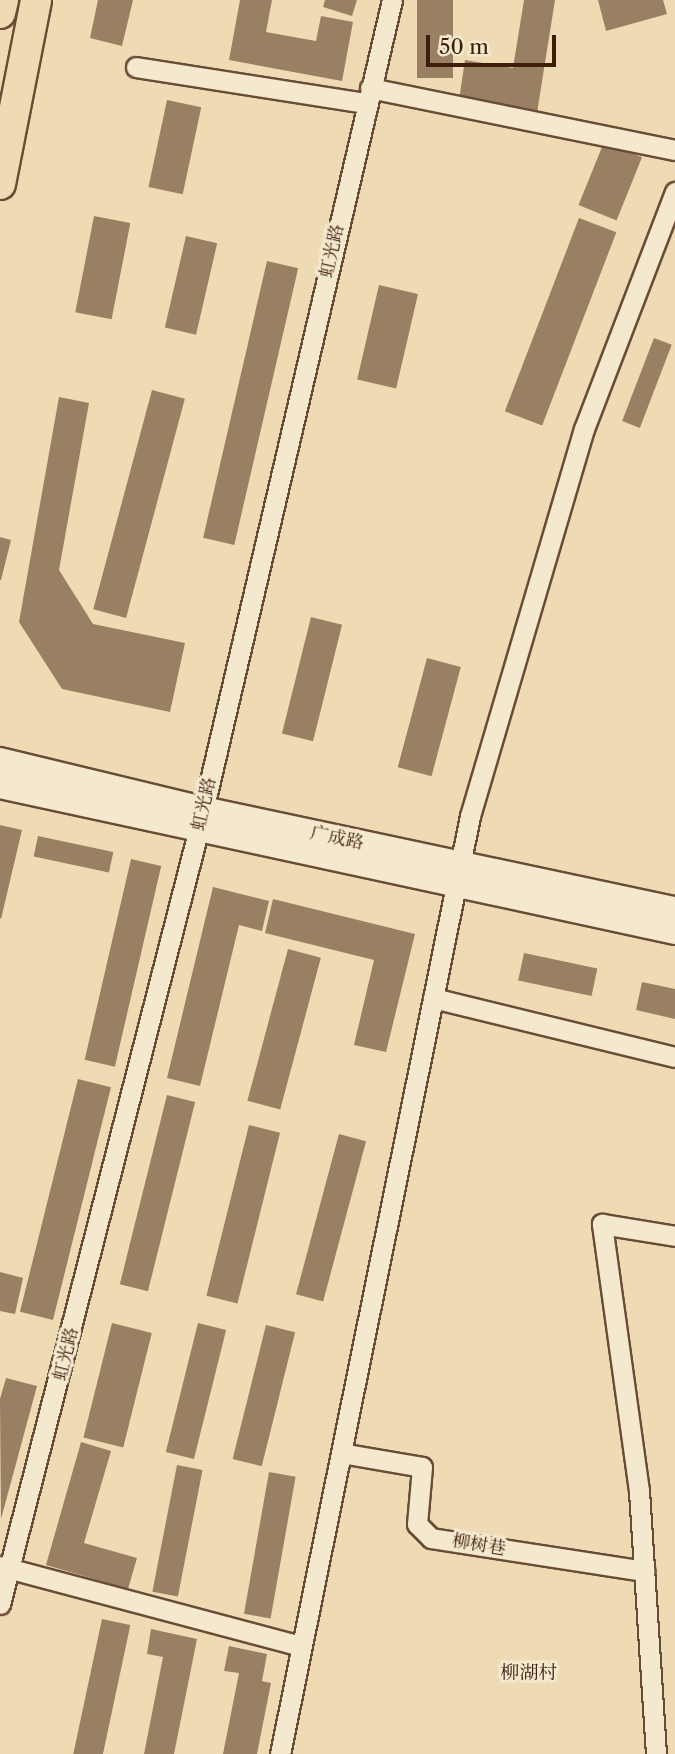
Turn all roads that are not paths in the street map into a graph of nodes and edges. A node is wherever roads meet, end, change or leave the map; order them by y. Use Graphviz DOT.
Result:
graph roads {
  1 [pos="3,0"];
  2 [pos="36,0"];
  3 [pos="392,0"];
  4 [pos="0,13"];
  5 [pos="136,67"];
  6 [pos="368,95"];
  7 [pos="675,150"];
  8 [pos="0,184"];
  9 [pos="675,192"];
  10 [pos="0,761"];
  11 [pos="0,785"];
  12 [pos="201,819"];
  13 [pos="458,874"];
  14 [pos="675,910"];
  15 [pos="675,931"];
  16 [pos="433,998"];
  17 [pos="675,1057"];
  18 [pos="675,1236"];
  19 [pos="341,1453"];
  20 [pos="6,1568"];
  21 [pos="644,1571"];
  22 [pos="0,1604"];
  23 [pos="302,1646"];
  24 [pos="280,1754"];
  25 [pos="656,1754"];
  1 -- 4 [label="main road"];
  2 -- 8 [label="main road"];
  3 -- 6 [label="street, 虹光路"];
  5 -- 6 [label="street"];
  6 -- 7 [label="street"];
  6 -- 12 [label="street, 虹光路"];
  9 -- 13 [label="street"];
  10 -- 12 [label="main road, 广成路"];
  11 -- 12 [label="main road, 广成路"];
  12 -- 13 [label="main road, 广成路"];
  12 -- 20 [label="street, 虹光路"];
  13 -- 14 [label="main road, 广成路"];
  13 -- 15 [label="main road, 广成路"];
  13 -- 16 [label="street"];
  16 -- 17 [label="street"];
  16 -- 19 [label="street"];
  18 -- 21 [label="street"];
  19 -- 21 [label="street, 柳树巷"];
  19 -- 23 [label="street"];
  20 -- 22 [label="street, 虹光路"];
  20 -- 23 [label="street"];
  21 -- 25 [label="street"];
  23 -- 24 [label="street"];
}
